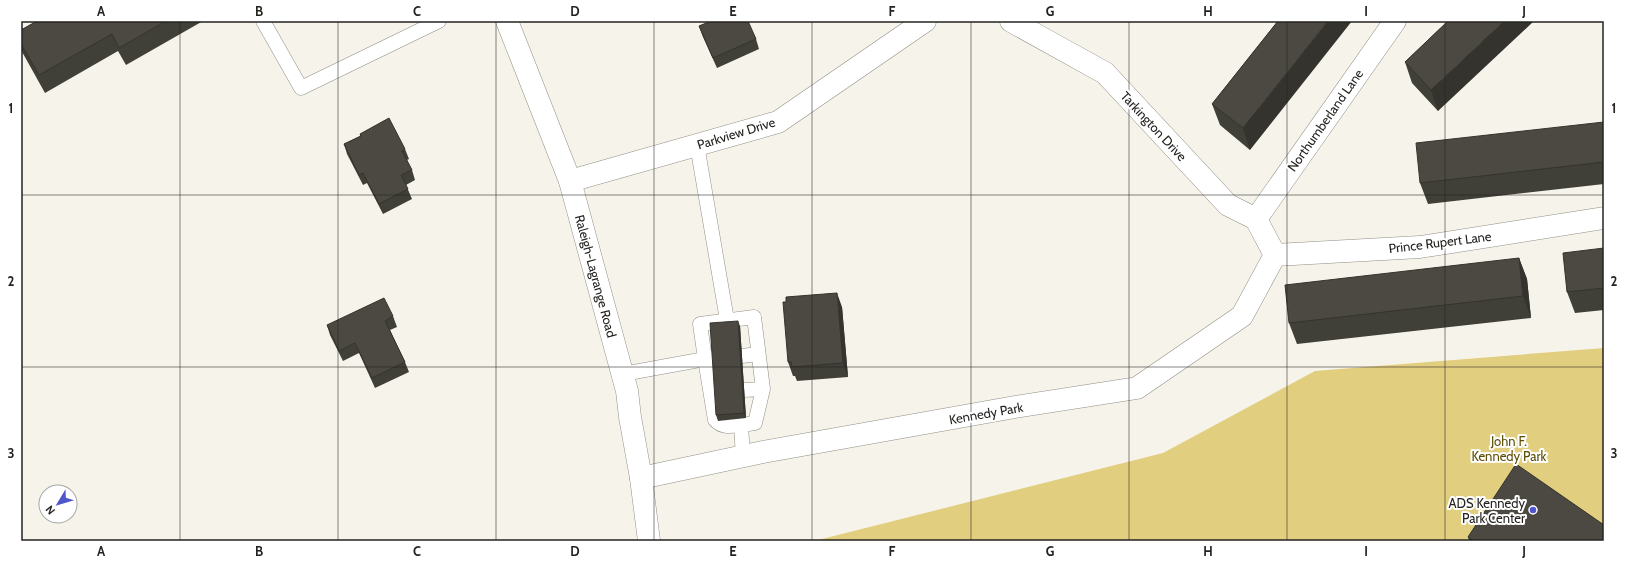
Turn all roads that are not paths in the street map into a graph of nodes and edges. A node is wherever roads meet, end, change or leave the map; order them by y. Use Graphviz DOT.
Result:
graph roads {
  1 [pos="263,21"];
  2 [pos="439,21"];
  3 [pos="508,21"];
  4 [pos="925,21"];
  5 [pos="1011,21"];
  6 [pos="1395,21"];
  7 [pos="697,145"];
  8 [pos="570,181"];
  9 [pos="1604,218"];
  10 [pos="1256,219"];
  11 [pos="1275,255"];
  12 [pos="727,320"];
  13 [pos="758,354"];
  14 [pos="742,356"];
  15 [pos="709,359"];
  16 [pos="623,374"];
  17 [pos="763,388"];
  18 [pos="744,390"];
  19 [pos="741,425"];
  20 [pos="742,456"];
  21 [pos="641,478"];
  22 [pos="649,541"];
  1 -- 2 [label="lane"];
  3 -- 8 [label="street, Raleigh-Lagrange Road"];
  4 -- 7 [label="street, Parkview Drive"];
  5 -- 10 [label="street, Tarkington Drive"];
  6 -- 10 [label="street, Northumberland Lane"];
  7 -- 8 [label="street, Parkview Drive"];
  7 -- 12 [label="lane"];
  8 -- 16 [label="street, Raleigh-Lagrange Road"];
  9 -- 11 [label="street, Prince Rupert Lane"];
  10 -- 11 [label="street"];
  11 -- 20 [label="street, Kennedy Park"];
  12 -- 13 [label="lane"];
  12 -- 15 [label="lane"];
  13 -- 14 [label="lane"];
  13 -- 17 [label="lane"];
  15 -- 16 [label="lane"];
  15 -- 19 [label="lane"];
  16 -- 21 [label="street, Raleigh-Lagrange Road"];
  17 -- 18 [label="lane"];
  17 -- 19 [label="lane"];
  19 -- 20 [label="lane"];
  20 -- 21 [label="street, Kennedy Park"];
  21 -- 22 [label="street, Raleigh-Lagrange Road"];
}
